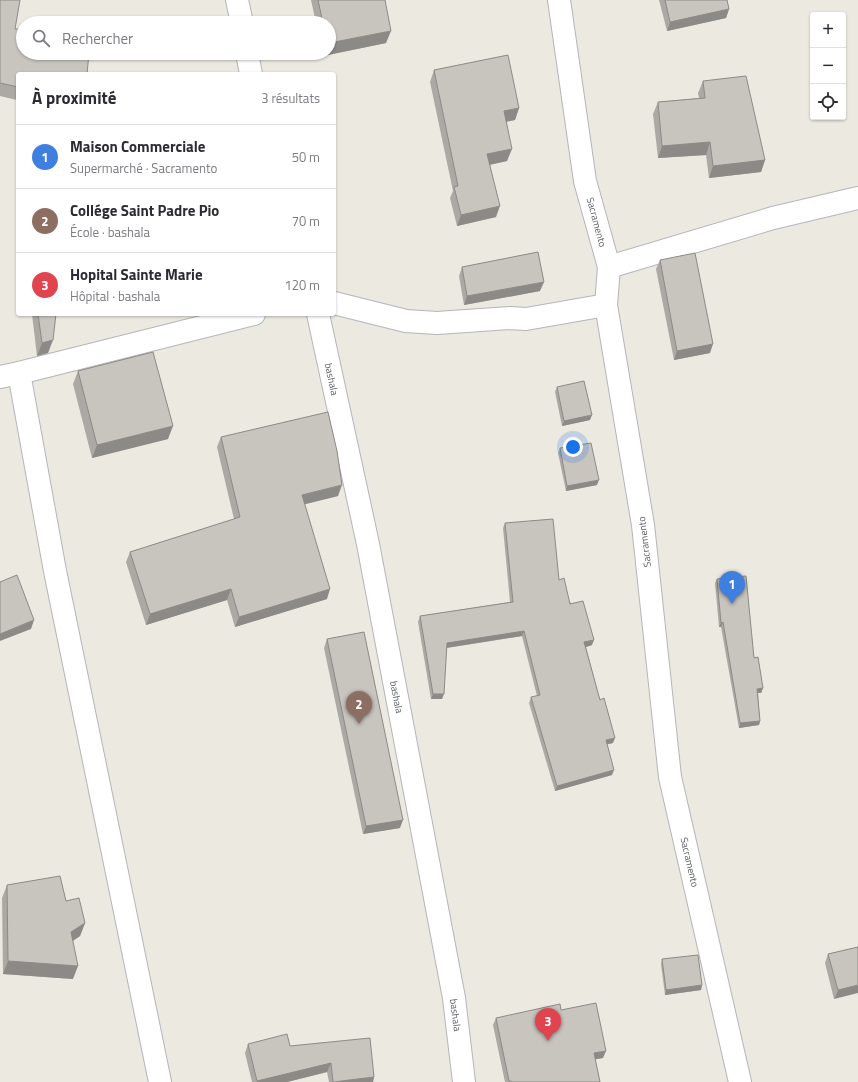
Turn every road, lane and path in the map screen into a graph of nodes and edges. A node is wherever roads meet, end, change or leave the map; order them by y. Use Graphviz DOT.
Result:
graph roads {
  1 [pos="238,0"];
  2 [pos="559,0"];
  3 [pos="241,16"];
  4 [pos="248,60"];
  5 [pos="251,72"];
  6 [pos="858,198"];
  7 [pos="609,267"];
  8 [pos="336,303"];
  9 [pos="606,305"];
  10 [pos="246,316"];
  11 [pos="318,316"];
  12 [pos="10,375"];
  13 [pos="160,1082"];
  14 [pos="464,1082"];
  15 [pos="740,1082"];
  1 -- 3 [label="street"];
  2 -- 7 [label="street, Sacramento"];
  4 -- 5 [label="street"];
  6 -- 7 [label="street"];
  7 -- 9 [label="street, Sacramento"];
  8 -- 9 [label="street"];
  9 -- 15 [label="street, Sacramento"];
  10 -- 12 [label="street"];
  11 -- 14 [label="street, bashala"];
  12 -- 13 [label="street"];
}
